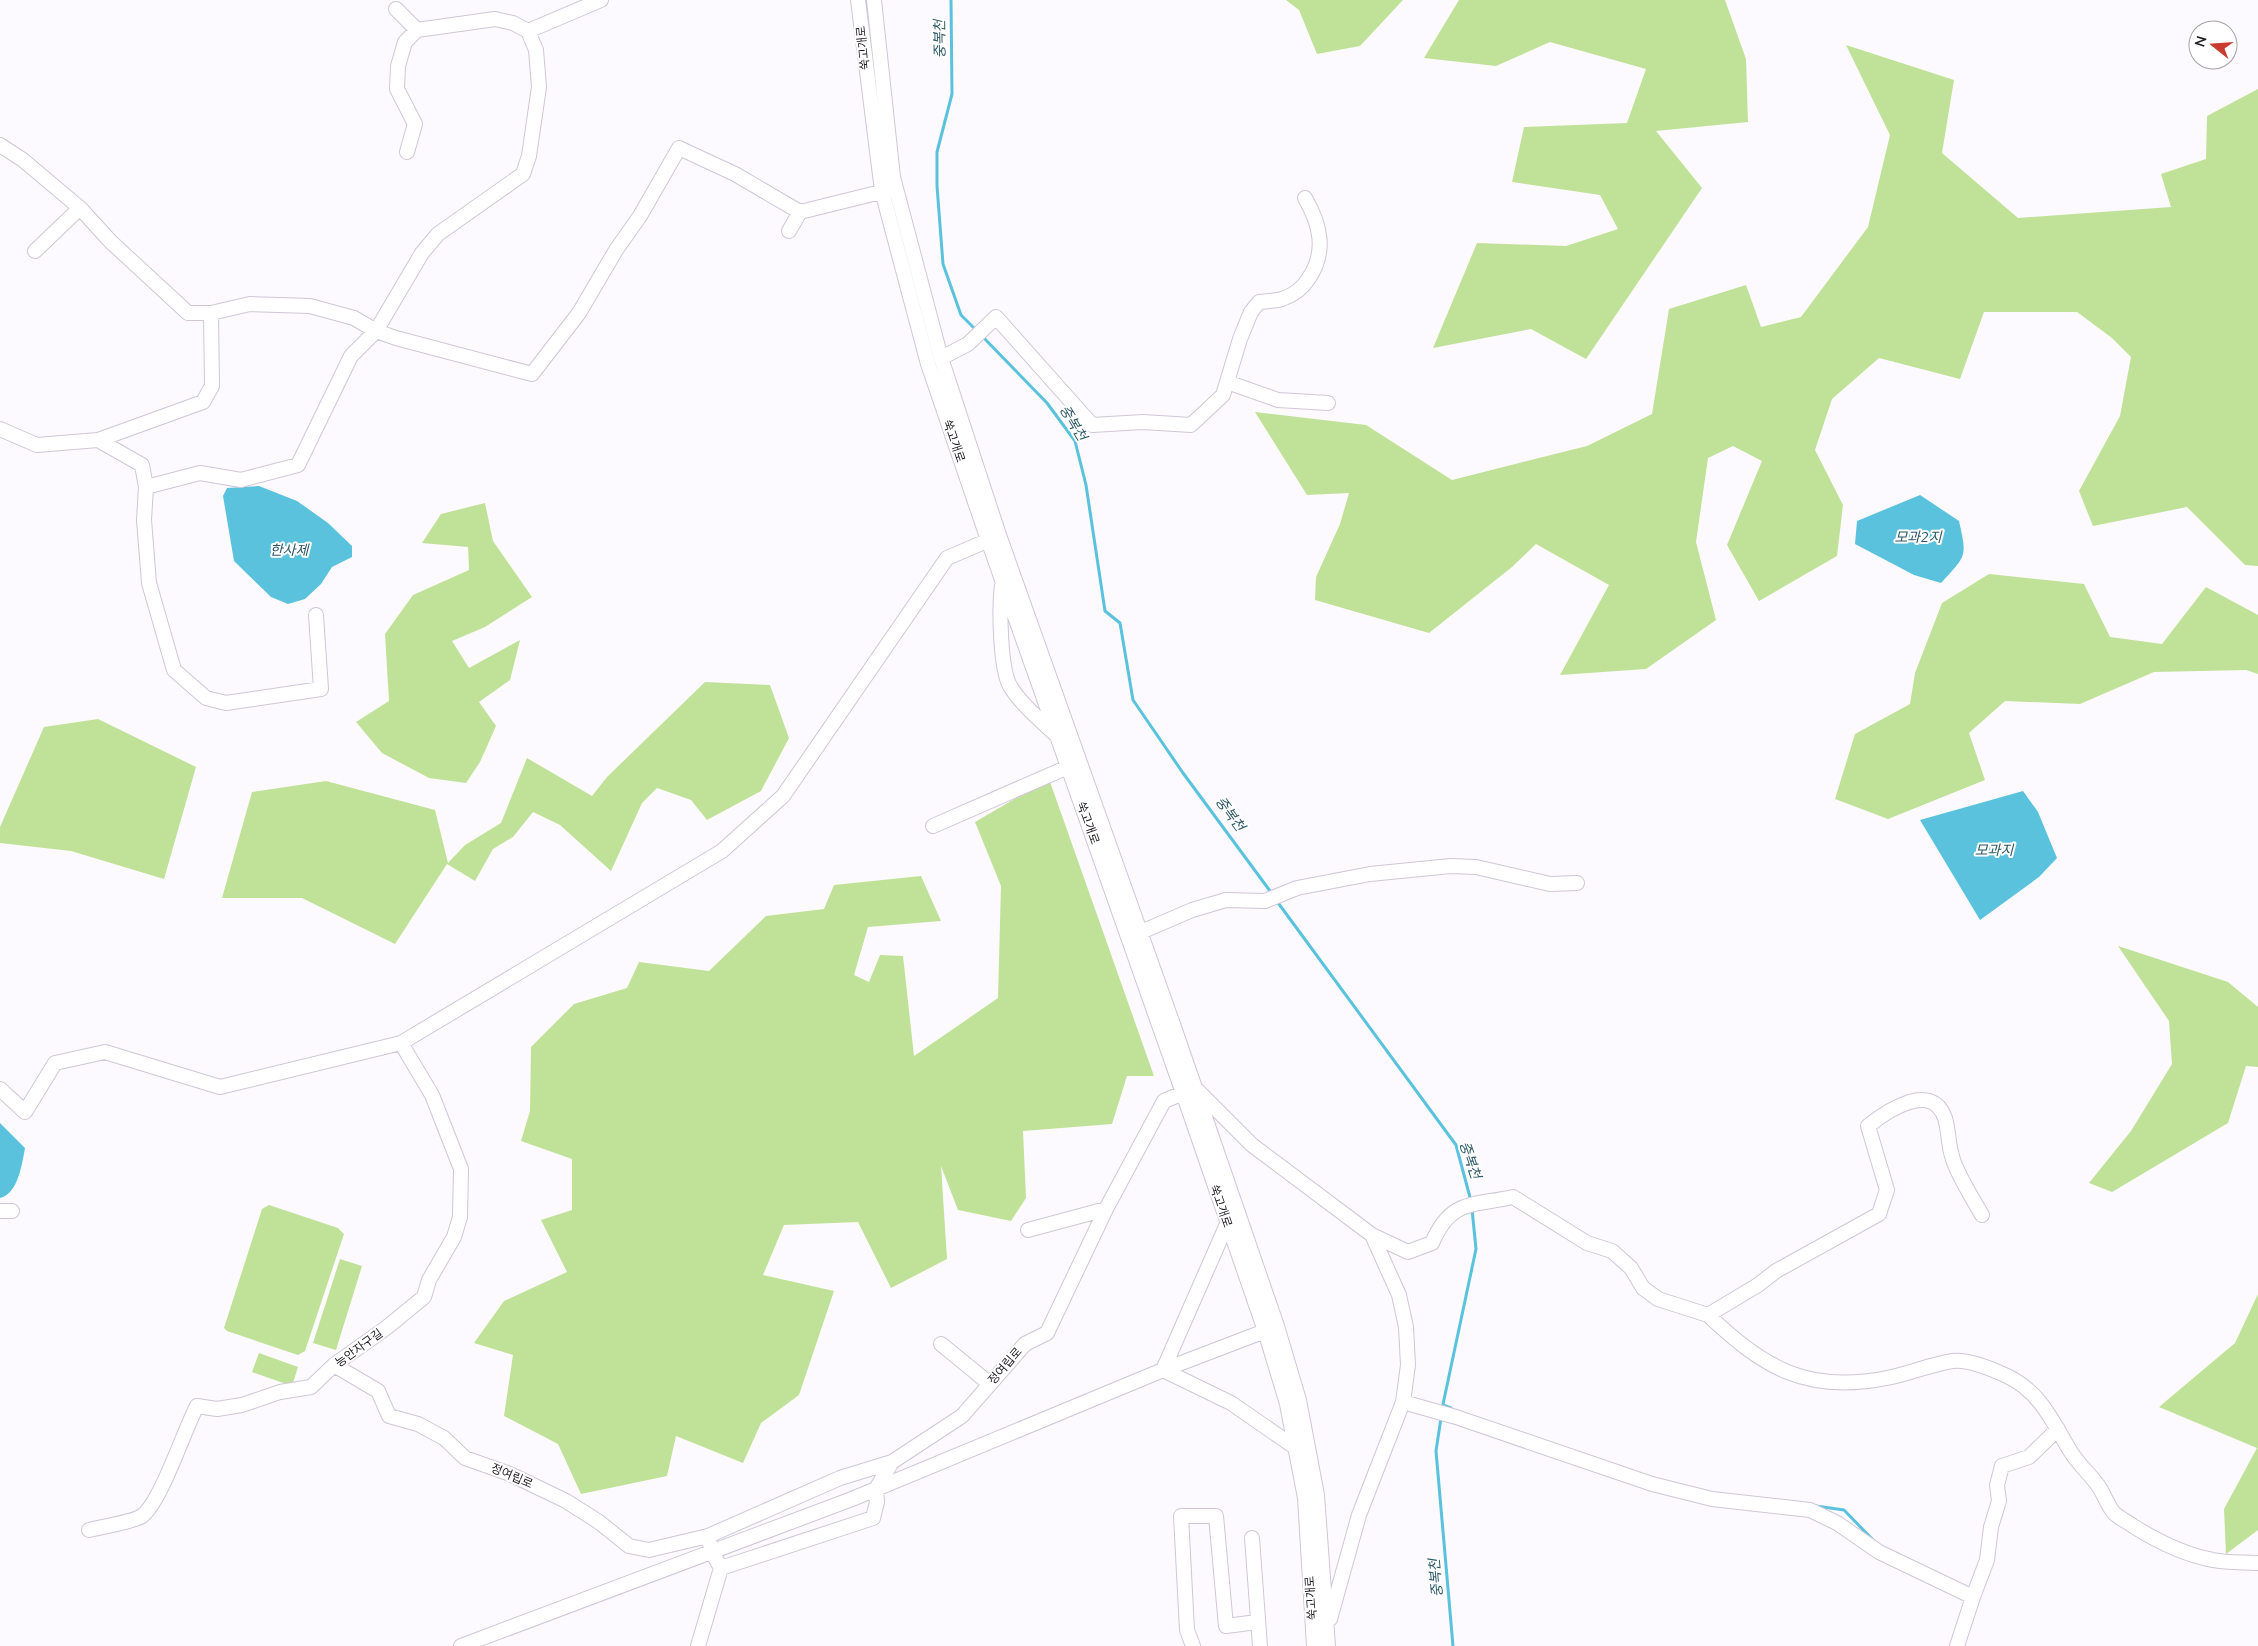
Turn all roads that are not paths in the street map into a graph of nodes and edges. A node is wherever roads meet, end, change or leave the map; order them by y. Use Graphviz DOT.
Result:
graph roads {
  1 [pos="601,0"];
  2 [pos="858,0"];
  3 [pos="874,0"];
  4 [pos="396,9"];
  5 [pos="417,30"];
  6 [pos="528,32"];
  7 [pos="0,145"];
  8 [pos="406,152"];
  9 [pos="896,188"];
  10 [pos="882,191"];
  11 [pos="1304,198"];
  12 [pos="80,208"];
  13 [pos="800,212"];
  14 [pos="789,231"];
  15 [pos="35,251"];
  16 [pos="211,313"];
  17 [pos="376,331"];
  18 [pos="940,358"];
  19 [pos="1227,382"];
  20 [pos="1328,403"];
  21 [pos="0,429"];
  22 [pos="98,440"];
  23 [pos="146,487"];
  24 [pos="993,538"];
  25 [pos="1002,581"];
  26 [pos="316,615"];
  27 [pos="1056,735"];
  28 [pos="1068,766"];
  29 [pos="933,826"];
  30 [pos="1577,883"];
  31 [pos="1141,932"];
  32 [pos="401,1043"];
  33 [pos="0,1090"];
  34 [pos="1189,1090"];
  35 [pos="1106,1210"];
  36 [pos="1982,1215"];
  37 [pos="1227,1224"];
  38 [pos="1028,1230"];
  39 [pos="1372,1235"];
  40 [pos="1708,1314"];
  41 [pos="1271,1329"];
  42 [pos="941,1344"];
  43 [pos="334,1365"];
  44 [pos="1163,1370"];
  45 [pos="990,1384"];
  46 [pos="1403,1402"];
  47 [pos="2058,1429"];
  48 [pos="1296,1448"];
  49 [pos="892,1462"];
  50 [pos="876,1489"];
  51 [pos="89,1530"];
  52 [pos="708,1536"];
  53 [pos="1252,1538"];
  54 [pos="712,1552"];
  55 [pos="2258,1562"];
  56 [pos="721,1568"];
  57 [pos="1973,1597"];
  58 [pos="1312,1613"];
  59 [pos="1257,1622"];
  60 [pos="1327,1629"];
  61 [pos="461,1646"];
  62 [pos="698,1646"];
  63 [pos="1193,1646"];
  64 [pos="1260,1646"];
  65 [pos="1306,1646"];
  66 [pos="1314,1646"];
  67 [pos="1328,1646"];
  68 [pos="1957,1646"];
  1 -- 6 [label="street"];
  2 -- 10 [label="street, 쑥고개로"];
  3 -- 9 [label="street, 쑥고개로"];
  4 -- 5 [label="street"];
  5 -- 6 [label="street"];
  5 -- 8 [label="street"];
  6 -- 17 [label="street"];
  7 -- 12 [label="street"];
  9 -- 10 [label="street"];
  9 -- 18 [label="street, 쑥고개로"];
  10 -- 13 [label="street"];
  10 -- 24 [label="street, 쑥고개로"];
  11 -- 19 [label="street"];
  12 -- 15 [label="street"];
  12 -- 16 [label="street"];
  13 -- 14 [label="street"];
  13 -- 17 [label="street"];
  16 -- 17 [label="street"];
  16 -- 22 [label="street"];
  17 -- 23 [label="street"];
  18 -- 19 [label="street"];
  18 -- 24 [label="street, 쑥고개로"];
  19 -- 20 [label="street"];
  21 -- 22 [label="street"];
  22 -- 23 [label="street"];
  23 -- 26 [label="street"];
  24 -- 25 [label="street, 쑥고개로"];
  24 -- 31 [label="street, 쑥고개로"];
  24 -- 32 [label="street"];
  25 -- 27 [label="street, 쑥고개로"];
  25 -- 27 [label="street"];
  27 -- 28 [label="street, 쑥고개로"];
  28 -- 29 [label="street"];
  28 -- 34 [label="street, 쑥고개로"];
  30 -- 31 [label="street"];
  31 -- 34 [label="street, 쑥고개로"];
  32 -- 33 [label="street"];
  32 -- 43 [label="street, 능안자구길"];
  34 -- 35 [label="street, 정여립로"];
  34 -- 37 [label="street, 쑥고개로"];
  34 -- 39 [label="street"];
  34 -- 41 [label="street, 쑥고개로"];
  35 -- 38 [label="street"];
  35 -- 45 [label="street, 정여립로"];
  36 -- 40 [label="street"];
  37 -- 41 [label="street, 쑥고개로"];
  37 -- 44 [label="street"];
  39 -- 40 [label="street"];
  39 -- 46 [label="street"];
  40 -- 47 [label="street"];
  41 -- 44 [label="street"];
  41 -- 48 [label="street, 쑥고개로"];
  41 -- 60 [label="street, 쑥고개로"];
  42 -- 45 [label="street"];
  43 -- 51 [label="street, 능안자구길"];
  43 -- 52 [label="street, 정여립로"];
  44 -- 48 [label="street"];
  44 -- 50 [label="street"];
  45 -- 49 [label="street, 정여립로"];
  46 -- 57 [label="street"];
  46 -- 60 [label="street"];
  47 -- 55 [label="street"];
  47 -- 57 [label="street"];
  48 -- 58 [label="street, 쑥고개로"];
  49 -- 50 [label="street"];
  49 -- 52 [label="street, 정여립로"];
  50 -- 54 [label="street"];
  50 -- 56 [label="street"];
  52 -- 54 [label="street"];
  53 -- 59 [label="street"];
  54 -- 56 [label="street"];
  54 -- 61 [label="street"];
  56 -- 62 [label="street"];
  57 -- 68 [label="street"];
  58 -- 65 [label="street"];
  58 -- 66 [label="street, 쑥고개로"];
  59 -- 63 [label="street"];
  59 -- 64 [label="street"];
  60 -- 67 [label="street, 쑥고개로"];
}
